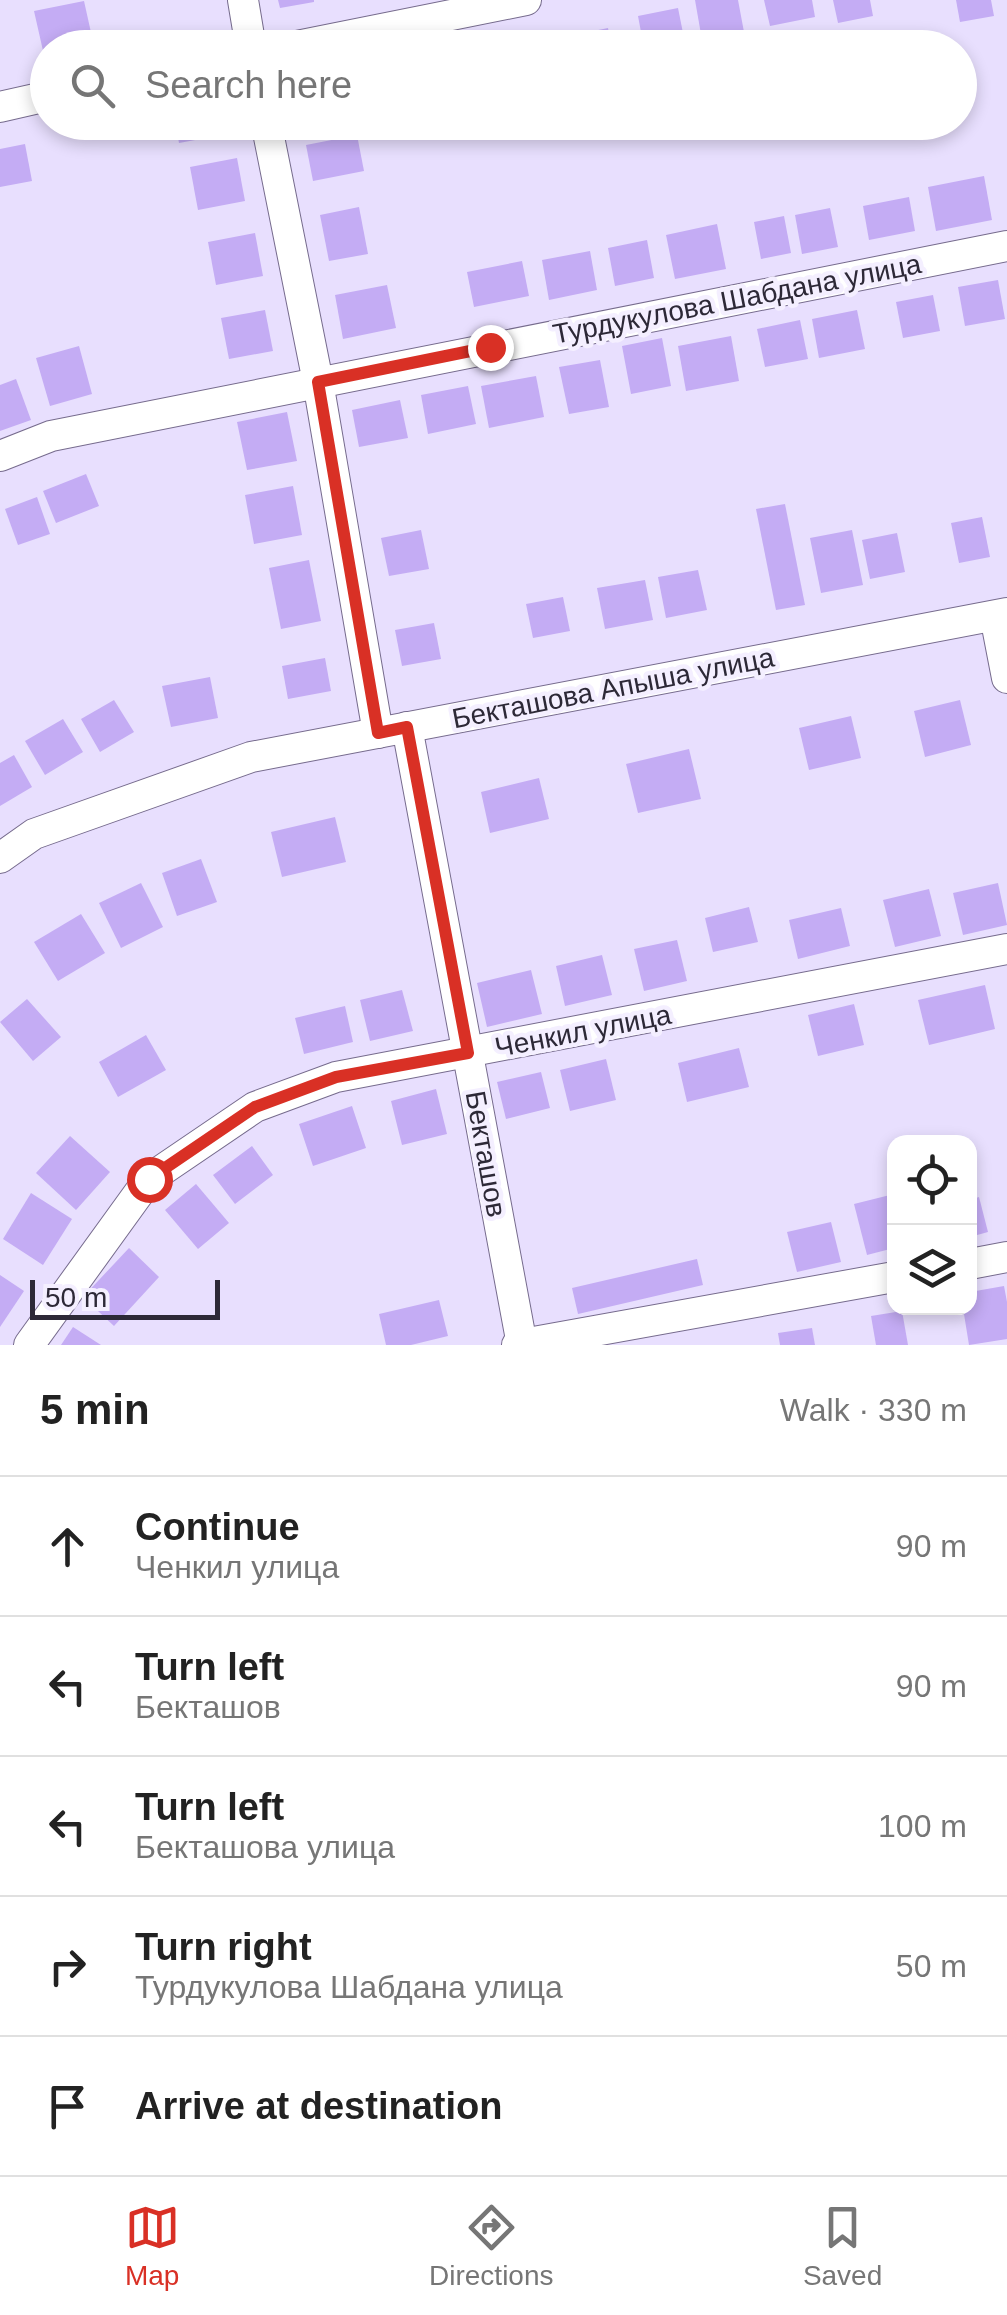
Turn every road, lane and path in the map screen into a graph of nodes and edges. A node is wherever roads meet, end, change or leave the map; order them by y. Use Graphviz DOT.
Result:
graph roads {
  1 [pos="243,0"];
  2 [pos="526,0"];
  3 [pos="249,30"];
  4 [pos="377,30"];
  5 [pos="30,100"];
  6 [pos="0,107"];
  7 [pos="270,140"];
  8 [pos="1007,246"];
  9 [pos="318,382"];
  10 [pos="0,456"];
  11 [pos="1001,615"];
  12 [pos="1007,678"];
  13 [pos="393,730"];
  14 [pos="0,858"];
  15 [pos="1007,950"];
  16 [pos="468,1053"];
  17 [pos="1007,1257"];
  18 [pos="977,1263"];
  19 [pos="887,1278"];
  20 [pos="29,1345"];
  21 [pos="520,1345"];
  1 -- 3 [label="street"];
  2 -- 4 [label="street"];
  5 -- 6 [label="street"];
  7 -- 9 [label="street, Бекташов"];
  8 -- 9 [label="street, Турдукулова Шабдана улица"];
  9 -- 10 [label="street, Турдукулова Шабдана улица"];
  9 -- 13 [label="street, Бекташов"];
  11 -- 12 [label="street"];
  11 -- 13 [label="street, Бекташова Апыша улица"];
  13 -- 14 [label="street, Бекташова Апыша улица"];
  13 -- 16 [label="street, Бекташов"];
  15 -- 16 [label="street, Ченкил улица"];
  16 -- 20 [label="street, Ченкил улица"];
  16 -- 21 [label="street, Бекташов"];
  17 -- 18 [label="street"];
  19 -- 21 [label="street"];
}
